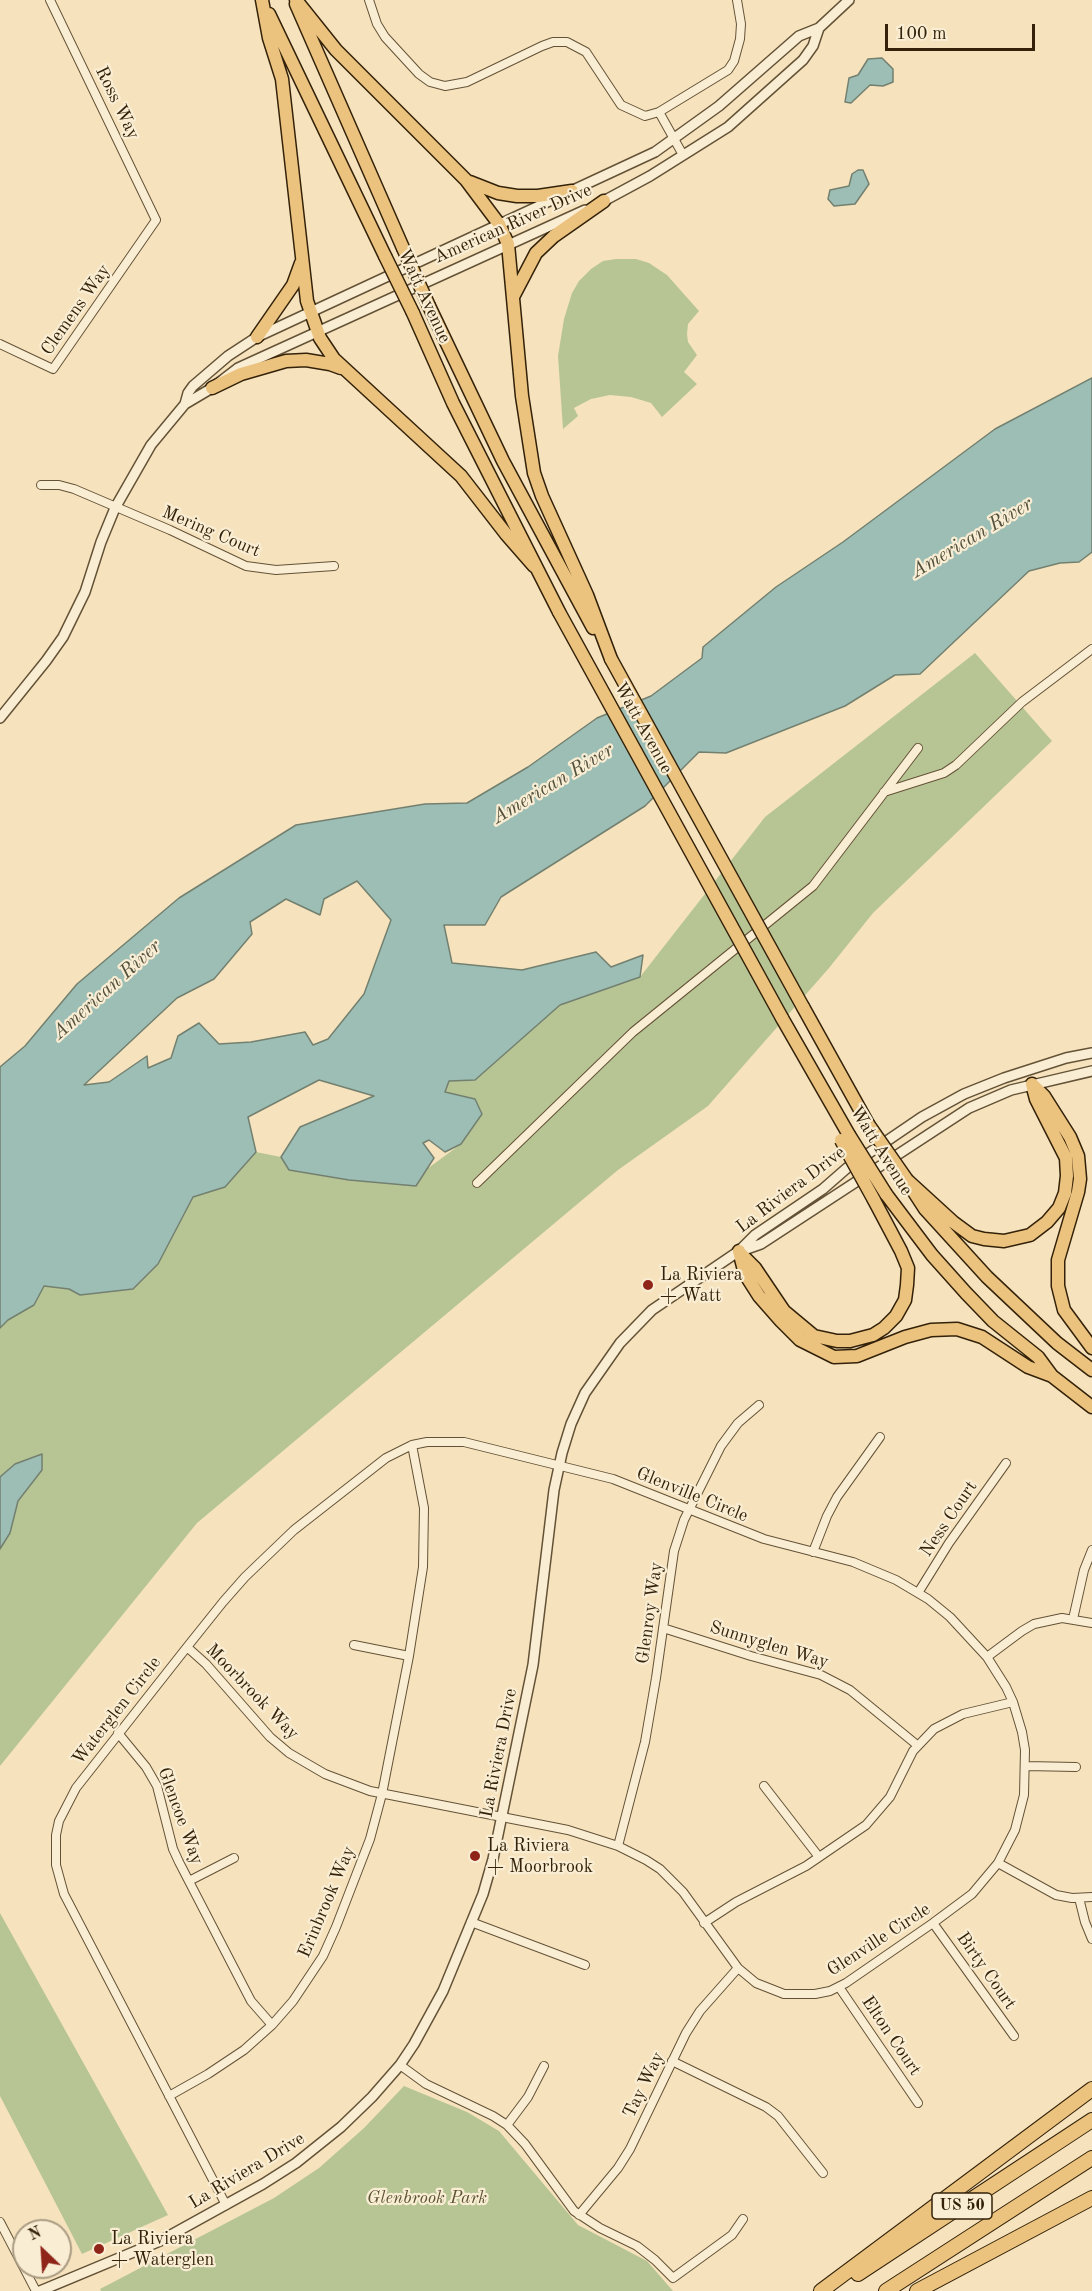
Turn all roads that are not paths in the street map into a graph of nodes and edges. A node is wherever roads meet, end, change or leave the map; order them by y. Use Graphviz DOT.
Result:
graph roads {
  1 [pos="50,0"];
  2 [pos="262,0"];
  3 [pos="295,0"];
  4 [pos="369,0"];
  5 [pos="737,0"];
  6 [pos="849,0"];
  7 [pos="819,28"];
  8 [pos="659,112"];
  9 [pos="674,139"];
  10 [pos="683,155"];
  11 [pos="466,180"];
  12 [pos="572,191"];
  13 [pos="604,201"];
  14 [pos="156,220"];
  15 [pos="499,224"];
  16 [pos="508,244"];
  17 [pos="302,259"];
  18 [pos="513,296"];
  19 [pos="312,311"];
  20 [pos="318,332"];
  21 [pos="257,337"];
  22 [pos="0,344"];
  23 [pos="345,370"];
  24 [pos="212,388"];
  25 [pos="185,404"];
  26 [pos="41,485"];
  27 [pos="115,508"];
  28 [pos="334,566"];
  29 [pos="534,566"];
  30 [pos="582,598"];
  31 [pos="1092,649"];
  32 [pos="0,718"];
  33 [pos="918,748"];
  34 [pos="883,793"];
  35 [pos="1092,1053"];
  36 [pos="1092,1071"];
  37 [pos="1032,1084"];
  38 [pos="907,1180"];
  39 [pos="477,1183"];
  40 [pos="880,1197"];
  41 [pos="739,1251"];
  42 [pos="1092,1348"];
  43 [pos="1092,1370"];
  44 [pos="1052,1376"];
  45 [pos="759,1405"];
  46 [pos="1092,1407"];
  47 [pos="880,1437"];
  48 [pos="412,1445"];
  49 [pos="1006,1463"];
  50 [pos="558,1465"];
  51 [pos="690,1509"];
  52 [pos="1092,1550"];
  53 [pos="813,1552"];
  54 [pos="918,1593"];
  55 [pos="1074,1619"];
  56 [pos="1092,1623"];
  57 [pos="663,1628"];
  58 [pos="354,1645"];
  59 [pos="187,1647"];
  60 [pos="409,1656"];
  61 [pos="987,1657"];
  62 [pos="1013,1702"];
  63 [pos="118,1733"];
  64 [pos="917,1745"];
  65 [pos="1026,1766"];
  66 [pos="1076,1767"];
  67 [pos="764,1786"];
  68 [pos="382,1794"];
  69 [pos="503,1817"];
  70 [pos="618,1846"];
  71 [pos="819,1857"];
  72 [pos="234,1858"];
  73 [pos="998,1863"];
  74 [pos="189,1881"];
  75 [pos="1092,1897"];
  76 [pos="1079,1898"];
  77 [pos="471,1922"];
  78 [pos="704,1923"];
  79 [pos="933,1923"];
  80 [pos="1092,1939"];
  81 [pos="585,1965"];
  82 [pos="738,1968"];
  83 [pos="839,1987"];
  84 [pos="272,2025"];
  85 [pos="1014,2036"];
  86 [pos="672,2061"];
  87 [pos="400,2065"];
  88 [pos="544,2066"];
  89 [pos="1092,2089"];
  90 [pos="169,2096"];
  91 [pos="918,2103"];
  92 [pos="1092,2120"];
  93 [pos="507,2126"];
  94 [pos="1092,2158"];
  95 [pos="823,2173"];
  96 [pos="1092,2198"];
  97 [pos="226,2205"];
  98 [pos="579,2215"];
  99 [pos="743,2219"];
  100 [pos="0,2222"];
  101 [pos="38,2291"];
  102 [pos="821,2291"];
  103 [pos="832,2291"];
  104 [pos="886,2291"];
  105 [pos="917,2291"];
  1 -- 14 [label="street, Ross Way"];
  2 -- 17 [label="main road"];
  2 -- 29 [label="main road, Watt Avenue, bridge"];
  3 -- 11 [label="main road"];
  3 -- 30 [label="main road, Watt Avenue, bridge"];
  4 -- 8 [label="street"];
  5 -- 8 [label="street"];
  6 -- 7 [label="street, American River Drive"];
  7 -- 9 [label="street, American River Drive"];
  7 -- 10 [label="street, American River Drive"];
  8 -- 9 [label="street"];
  9 -- 10 [label="street"];
  9 -- 12 [label="street, American River Drive"];
  10 -- 13 [label="street, American River Drive"];
  11 -- 12 [label="main road"];
  11 -- 15 [label="main road"];
  12 -- 15 [label="street, American River Drive"];
  13 -- 16 [label="street, American River Drive"];
  13 -- 18 [label="main road"];
  14 -- 22 [label="street, Clemens Way"];
  15 -- 16 [label="main road"];
  15 -- 19 [label="street, American River Drive"];
  16 -- 18 [label="main road"];
  16 -- 20 [label="street, American River Drive"];
  17 -- 19 [label="main road"];
  17 -- 21 [label="main road"];
  18 -- 30 [label="main road"];
  19 -- 20 [label="main road"];
  19 -- 21 [label="street, American River Drive"];
  20 -- 23 [label="main road"];
  20 -- 24 [label="street, American River Drive"];
  21 -- 25 [label="street, American River Drive"];
  23 -- 24 [label="main road"];
  23 -- 29 [label="main road"];
  24 -- 25 [label="street, American River Drive"];
  25 -- 27 [label="street, American River Drive"];
  26 -- 27 [label="street, Mering Court"];
  27 -- 28 [label="street, Mering Court"];
  27 -- 32 [label="street, American River Drive"];
  29 -- 40 [label="main road, Watt Avenue, bridge"];
  30 -- 38 [label="main road, Watt Avenue, bridge"];
  31 -- 34 [label="street"];
  33 -- 34 [label="street"];
  34 -- 39 [label="street"];
  35 -- 41 [label="street, La Riviera Drive"];
  36 -- 37 [label="street, La Riviera Drive"];
  37 -- 38 [label="main road"];
  37 -- 41 [label="street, La Riviera Drive"];
  37 -- 42 [label="main road"];
  38 -- 43 [label="main road, Watt Avenue"];
  40 -- 41 [label="main road"];
  40 -- 44 [label="main road, Watt Avenue"];
  41 -- 44 [label="main road"];
  41 -- 50 [label="street, La Riviera Drive"];
  44 -- 46 [label="main road, Watt Avenue"];
  45 -- 51 [label="street, Glenroy Way"];
  47 -- 53 [label="street"];
  48 -- 50 [label="street, Waterglen Circle"];
  48 -- 59 [label="street, Waterglen Circle"];
  48 -- 60 [label="street, Erinbrook Way"];
  49 -- 54 [label="street, Ness Court"];
  50 -- 51 [label="street, Glenville Circle"];
  50 -- 69 [label="street, La Riviera Drive"];
  51 -- 53 [label="street, Glenville Circle"];
  51 -- 57 [label="street, Glenroy Way"];
  52 -- 55 [label="street"];
  53 -- 54 [label="street, Glenville Circle"];
  54 -- 61 [label="street, Glenville Circle"];
  55 -- 56 [label="street"];
  55 -- 61 [label="street"];
  57 -- 64 [label="street, Sunnyglen Way"];
  57 -- 70 [label="street, Glenroy Way"];
  58 -- 60 [label="street"];
  59 -- 63 [label="street, Waterglen Circle"];
  59 -- 68 [label="street, Moorbrook Way"];
  60 -- 68 [label="street, Erinbrook Way"];
  61 -- 62 [label="street, Glenville Circle"];
  62 -- 64 [label="street"];
  62 -- 65 [label="street, Glenville Circle"];
  63 -- 74 [label="street, Glencoe Way"];
  63 -- 90 [label="street, Waterglen Circle"];
  64 -- 71 [label="street"];
  65 -- 66 [label="street"];
  65 -- 73 [label="street, Glenville Circle"];
  67 -- 71 [label="street"];
  68 -- 69 [label="street, Moorbrook Way"];
  68 -- 84 [label="street, Erinbrook Way"];
  69 -- 70 [label="street, Glenville Circle"];
  69 -- 77 [label="street, La Riviera Drive"];
  70 -- 78 [label="street, Glenville Circle"];
  71 -- 78 [label="street"];
  72 -- 74 [label="street, Glencoe Way"];
  73 -- 76 [label="street"];
  73 -- 79 [label="street, Glenville Circle"];
  74 -- 84 [label="street, Glencoe Way"];
  75 -- 76 [label="street"];
  76 -- 80 [label="street"];
  77 -- 81 [label="street"];
  77 -- 87 [label="street, La Riviera Drive"];
  78 -- 82 [label="street, Glenville Circle"];
  79 -- 83 [label="street, Glenville Circle"];
  79 -- 85 [label="street, Birty Court"];
  82 -- 83 [label="street, Glenville Circle"];
  82 -- 86 [label="street, Tay Way"];
  83 -- 91 [label="street, Elton Court"];
  84 -- 90 [label="street, Erinbrook Way"];
  86 -- 95 [label="street"];
  86 -- 98 [label="street, Tay Way"];
  87 -- 93 [label="street"];
  87 -- 97 [label="street, La Riviera Drive"];
  88 -- 93 [label="street"];
  89 -- 102 [label="highway"];
  90 -- 97 [label="street, Waterglen Circle"];
  92 -- 103 [label="highway, US 50"];
  93 -- 98 [label="street"];
  94 -- 104 [label="highway, US 50"];
  96 -- 105 [label="highway"];
  97 -- 101 [label="street, La Riviera Drive"];
  98 -- 99 [label="street"];
  100 -- 101 [label="street"];
}
